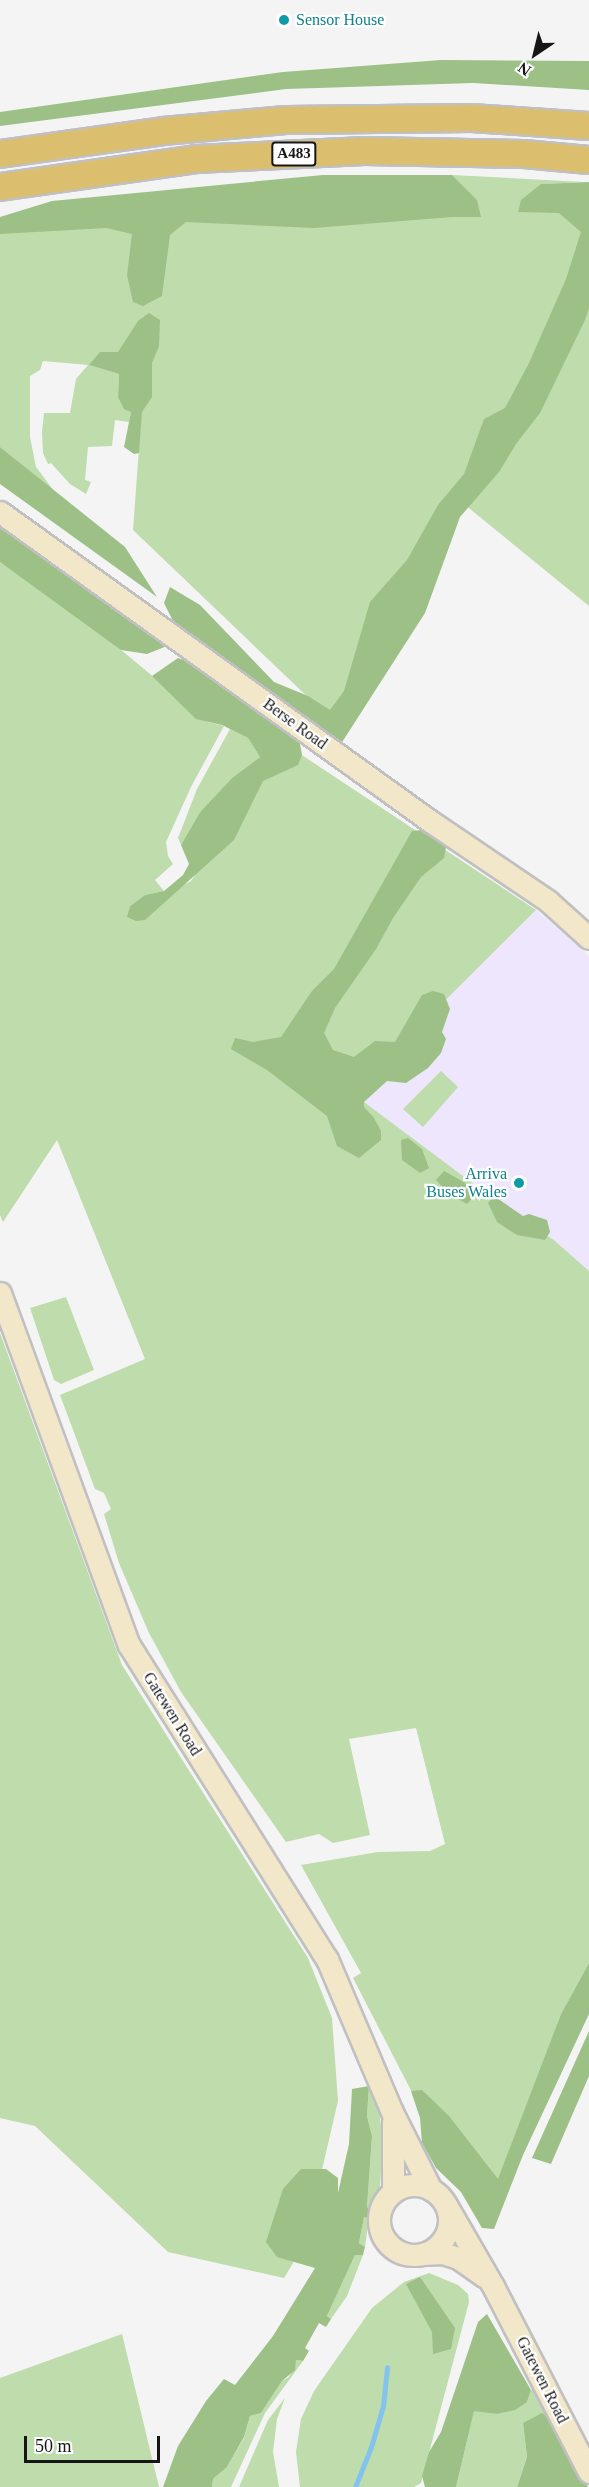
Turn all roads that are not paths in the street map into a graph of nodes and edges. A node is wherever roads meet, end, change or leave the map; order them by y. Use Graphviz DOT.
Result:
graph roads {
  1 [pos="589,126"];
  2 [pos="0,154"];
  3 [pos="589,160"];
  4 [pos="0,187"];
  5 [pos="0,512"];
  6 [pos="589,938"];
  7 [pos="0,1293"];
  8 [pos="392,2112"];
  9 [pos="393,2192"];
  10 [pos="438,2197"];
  11 [pos="424,2254"];
  12 [pos="494,2288"];
  13 [pos="589,2472"];
  1 -- 2 [label="highway, A483"];
  3 -- 4 [label="highway, A483"];
  5 -- 6 [label="main road, Berse Road"];
  7 -- 8 [label="main road, Gatewen Road"];
  8 -- 9 [label="main road, Gatewen Road"];
  8 -- 10 [label="main road, Gatewen Road"];
  9 -- 10 [label="main road"];
  9 -- 11 [label="main road, Gatewen Road"];
  10 -- 11 [label="main road, Gatewen Road"];
  10 -- 12 [label="main road, Gatewen Road"];
  11 -- 12 [label="main road, Gatewen Road"];
  12 -- 13 [label="main road, Gatewen Road"];
}
